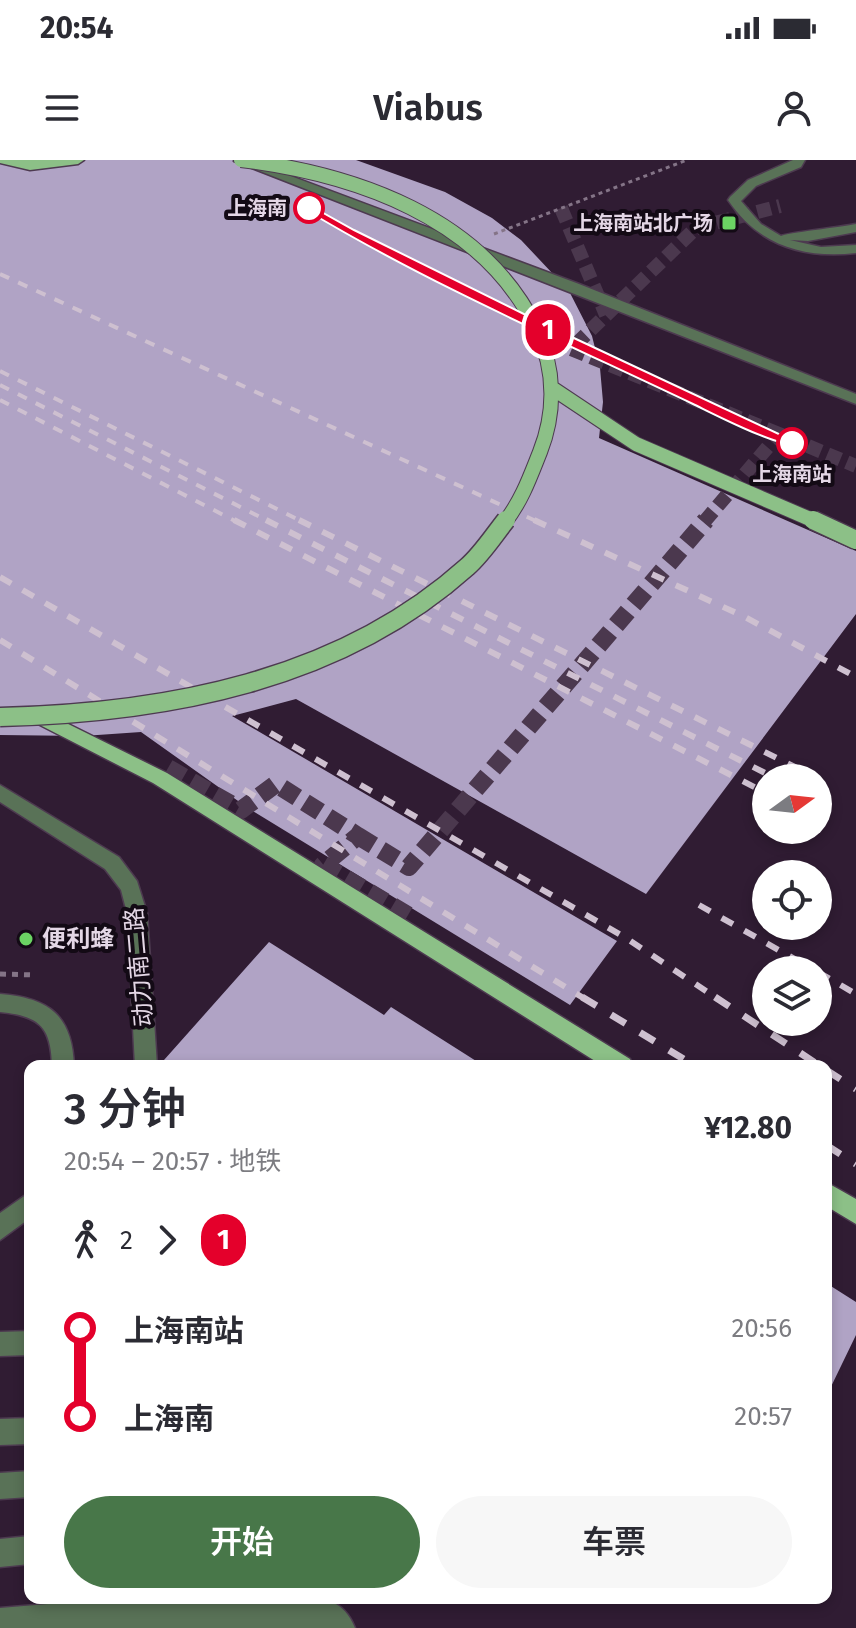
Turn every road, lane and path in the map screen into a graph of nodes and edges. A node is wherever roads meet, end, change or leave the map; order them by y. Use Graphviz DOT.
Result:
graph roads {
  1 [pos="3,160"];
  2 [pos="78,160"];
  3 [pos="238,160"];
  4 [pos="687,160"];
  5 [pos="799,160"];
  6 [pos="856,228"];
  7 [pos="767,235"];
  8 [pos="471,245"];
  9 [pos="856,249"];
  10 [pos="552,388"];
  11 [pos="856,399"];
  12 [pos="755,493"];
  13 [pos="856,530"];
  14 [pos="856,540"];
  15 [pos="0,717"];
  16 [pos="44,719"];
  17 [pos="0,792"];
  18 [pos="0,974"];
  19 [pos="35,975"];
  20 [pos="0,1003"];
  21 [pos="63,1060"];
  22 [pos="146,1060"];
  23 [pos="612,1060"];
  24 [pos="832,1197"];
  25 [pos="24,1208"];
  26 [pos="856,1212"];
  27 [pos="0,1228"];
  28 [pos="24,1343"];
  29 [pos="0,1344"];
  30 [pos="24,1431"];
  31 [pos="0,1432"];
  32 [pos="24,1484"];
  33 [pos="0,1486"];
  34 [pos="24,1551"];
  35 [pos="0,1553"];
  36 [pos="324,1614"];
  37 [pos="0,1622"];
  1 -- 2 [label="main road"];
  3 -- 8 [label="main road, bridge"];
  3 -- 11 [label="lane"];
  4 -- 8 [label="path"];
  5 -- 7 [label="lane"];
  6 -- 7 [label="lane"];
  7 -- 9 [label="lane"];
  8 -- 10 [label="main road, bridge"];
  10 -- 12 [label="main road, bridge"];
  10 -- 16 [label="main road, bridge"];
  12 -- 13 [label="main road, bridge"];
  12 -- 14 [label="main road, bridge"];
  15 -- 16 [label="main road, bridge"];
  16 -- 23 [label="main road"];
  17 -- 22 [label="lane, 动力南二路"];
  18 -- 19 [label="path"];
  20 -- 21 [label="lane"];
  24 -- 26 [label="main road"];
  25 -- 27 [label="lane"];
  28 -- 29 [label="lane"];
  30 -- 31 [label="lane"];
  32 -- 33 [label="lane"];
  34 -- 35 [label="lane"];
  36 -- 37 [label="lane"];
}
